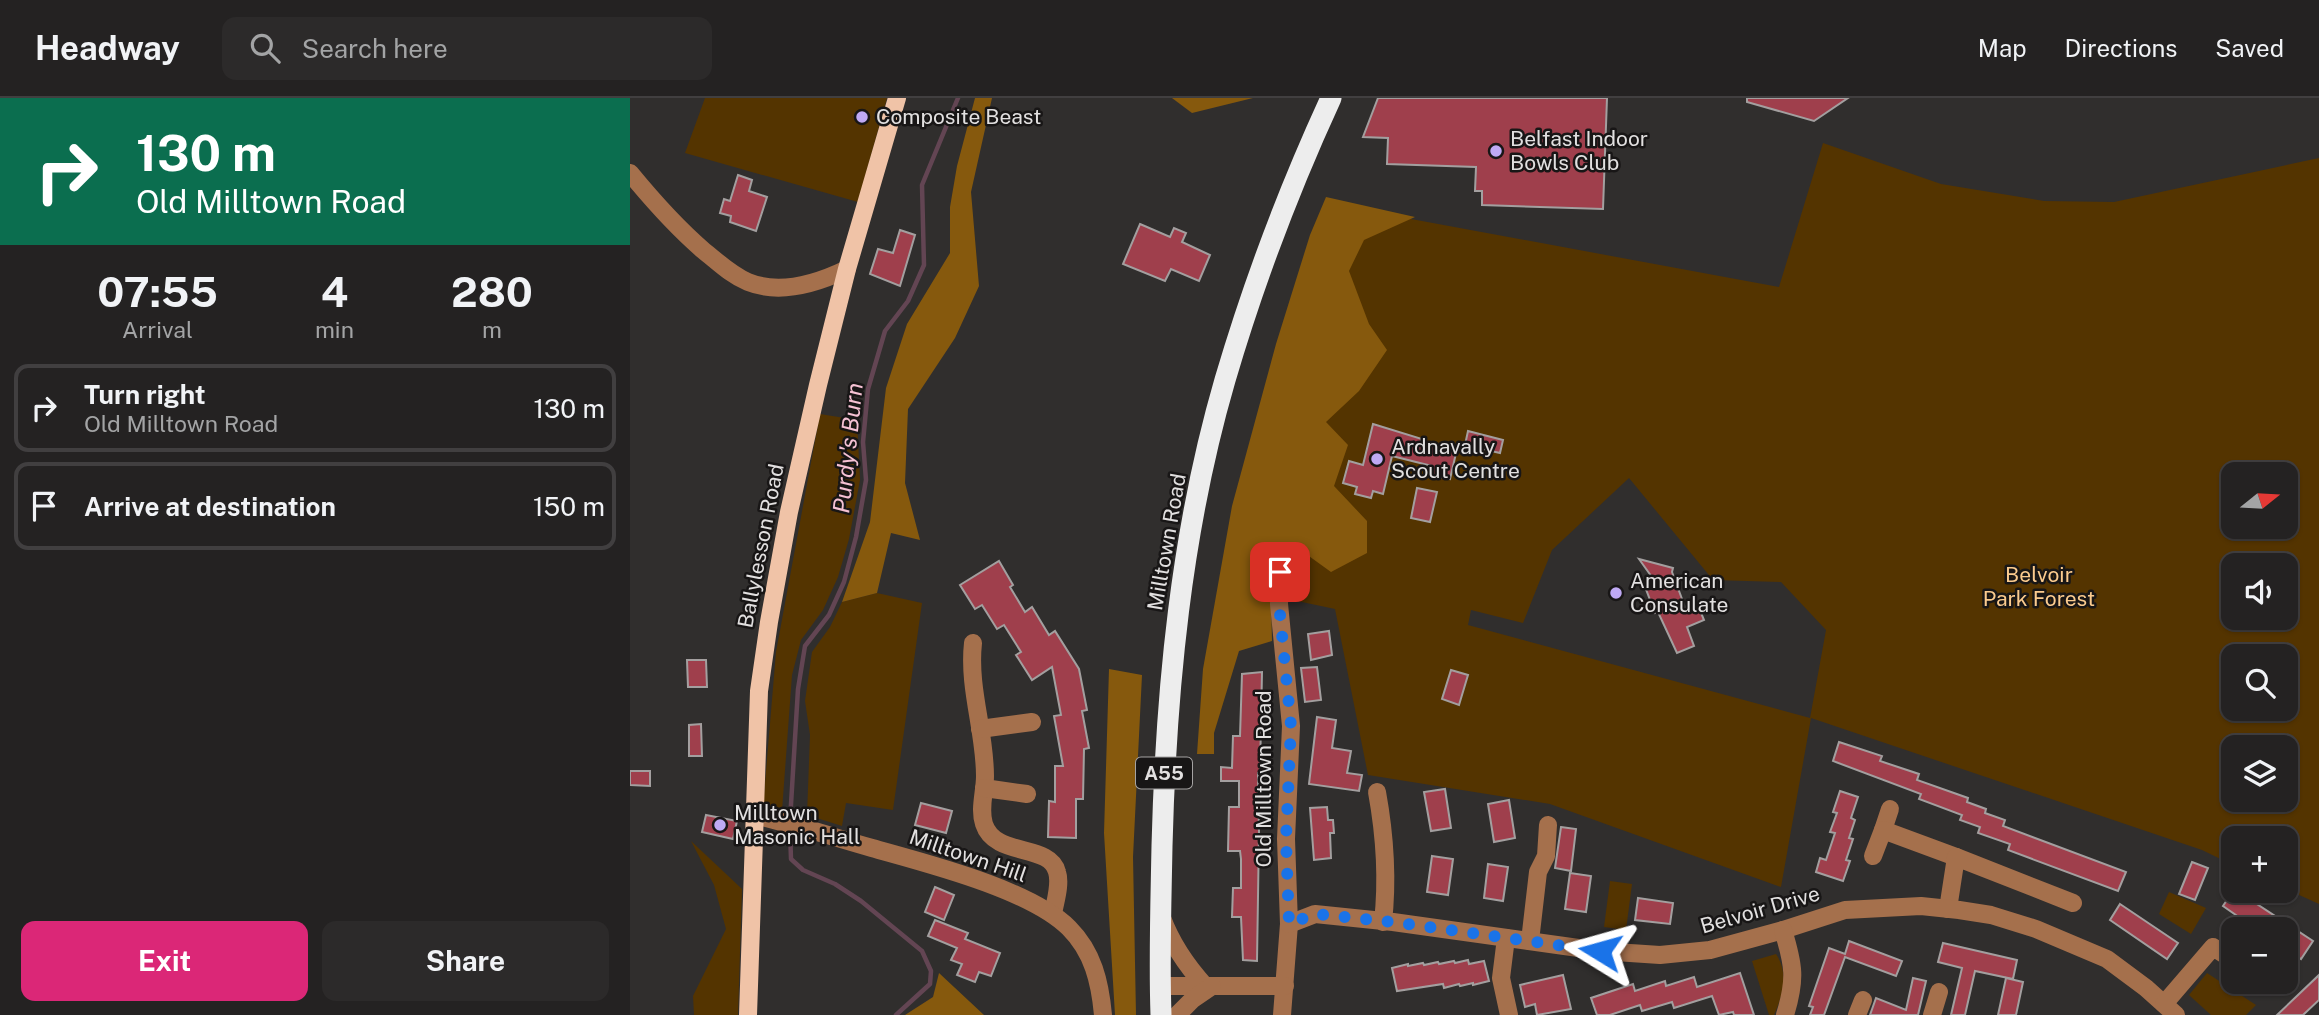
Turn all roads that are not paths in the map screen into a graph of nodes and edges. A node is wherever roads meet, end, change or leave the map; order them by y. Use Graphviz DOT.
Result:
graph roads {
  1 [pos="897,98"];
  2 [pos="1331,98"];
  3 [pos="630,173"];
  4 [pos="847,269"];
  5 [pos="1280,572"];
  6 [pos="973,643"];
  7 [pos="1032,722"];
  8 [pos="980,729"];
  9 [pos="984,789"];
  10 [pos="1377,792"];
  11 [pos="1027,794"];
  12 [pos="1890,809"];
  13 [pos="762,817"];
  14 [pos="1548,825"];
  15 [pos="1883,830"];
  16 [pos="1873,856"];
  17 [pos="1956,856"];
  18 [pos="2073,903"];
  19 [pos="1948,909"];
  20 [pos="1160,911"];
  21 [pos="1053,914"];
  22 [pos="1383,922"];
  23 [pos="1289,924"];
  24 [pos="1783,930"];
  25 [pos="1506,938"];
  26 [pos="1530,941"];
  27 [pos="2221,952"];
  28 [pos="1160,986"];
  29 [pos="1209,986"];
  30 [pos="1285,986"];
  31 [pos="1938,992"];
  32 [pos="2170,1009"];
  33 [pos="748,1015"];
  34 [pos="1103,1015"];
  35 [pos="1160,1015"];
  36 [pos="1177,1015"];
  37 [pos="1282,1015"];
  38 [pos="1508,1015"];
  39 [pos="1785,1015"];
  40 [pos="1932,1015"];
  1 -- 4 [label="main road, Ballylesson Road"];
  2 -- 20 [label="highway, Milltown Road / A55"];
  3 -- 4 [label="street"];
  4 -- 13 [label="main road, Ballylesson Road"];
  5 -- 23 [label="street, Old Milltown Road"];
  6 -- 8 [label="street"];
  7 -- 8 [label="street"];
  8 -- 9 [label="street"];
  9 -- 11 [label="street"];
  9 -- 21 [label="street"];
  10 -- 22 [label="street"];
  12 -- 15 [label="street"];
  13 -- 21 [label="street, Milltown Hill"];
  13 -- 33 [label="main road, Ballylesson Road"];
  14 -- 26 [label="street"];
  15 -- 16 [label="street"];
  15 -- 17 [label="street"];
  17 -- 18 [label="street"];
  17 -- 19 [label="street"];
  19 -- 24 [label="street, Belvoir Drive"];
  19 -- 32 [label="street, Belvoir Drive"];
  20 -- 28 [label="highway, Milltown Road / A55"];
  20 -- 29 [label="street"];
  21 -- 34 [label="street, Milltown Hill"];
  22 -- 23 [label="street, Belvoir Drive"];
  22 -- 25 [label="street, Belvoir Drive"];
  23 -- 30 [label="street, Old Milltown Road"];
  24 -- 26 [label="street, Belvoir Drive"];
  24 -- 39 [label="street"];
  25 -- 26 [label="street, Belvoir Drive"];
  25 -- 38 [label="street"];
  27 -- 32 [label="street"];
  28 -- 29 [label="street"];
  28 -- 35 [label="highway, Milltown Road / A55"];
  29 -- 30 [label="street"];
  29 -- 36 [label="street"];
  30 -- 37 [label="street, Old Milltown Road"];
  31 -- 40 [label="street"];
}
